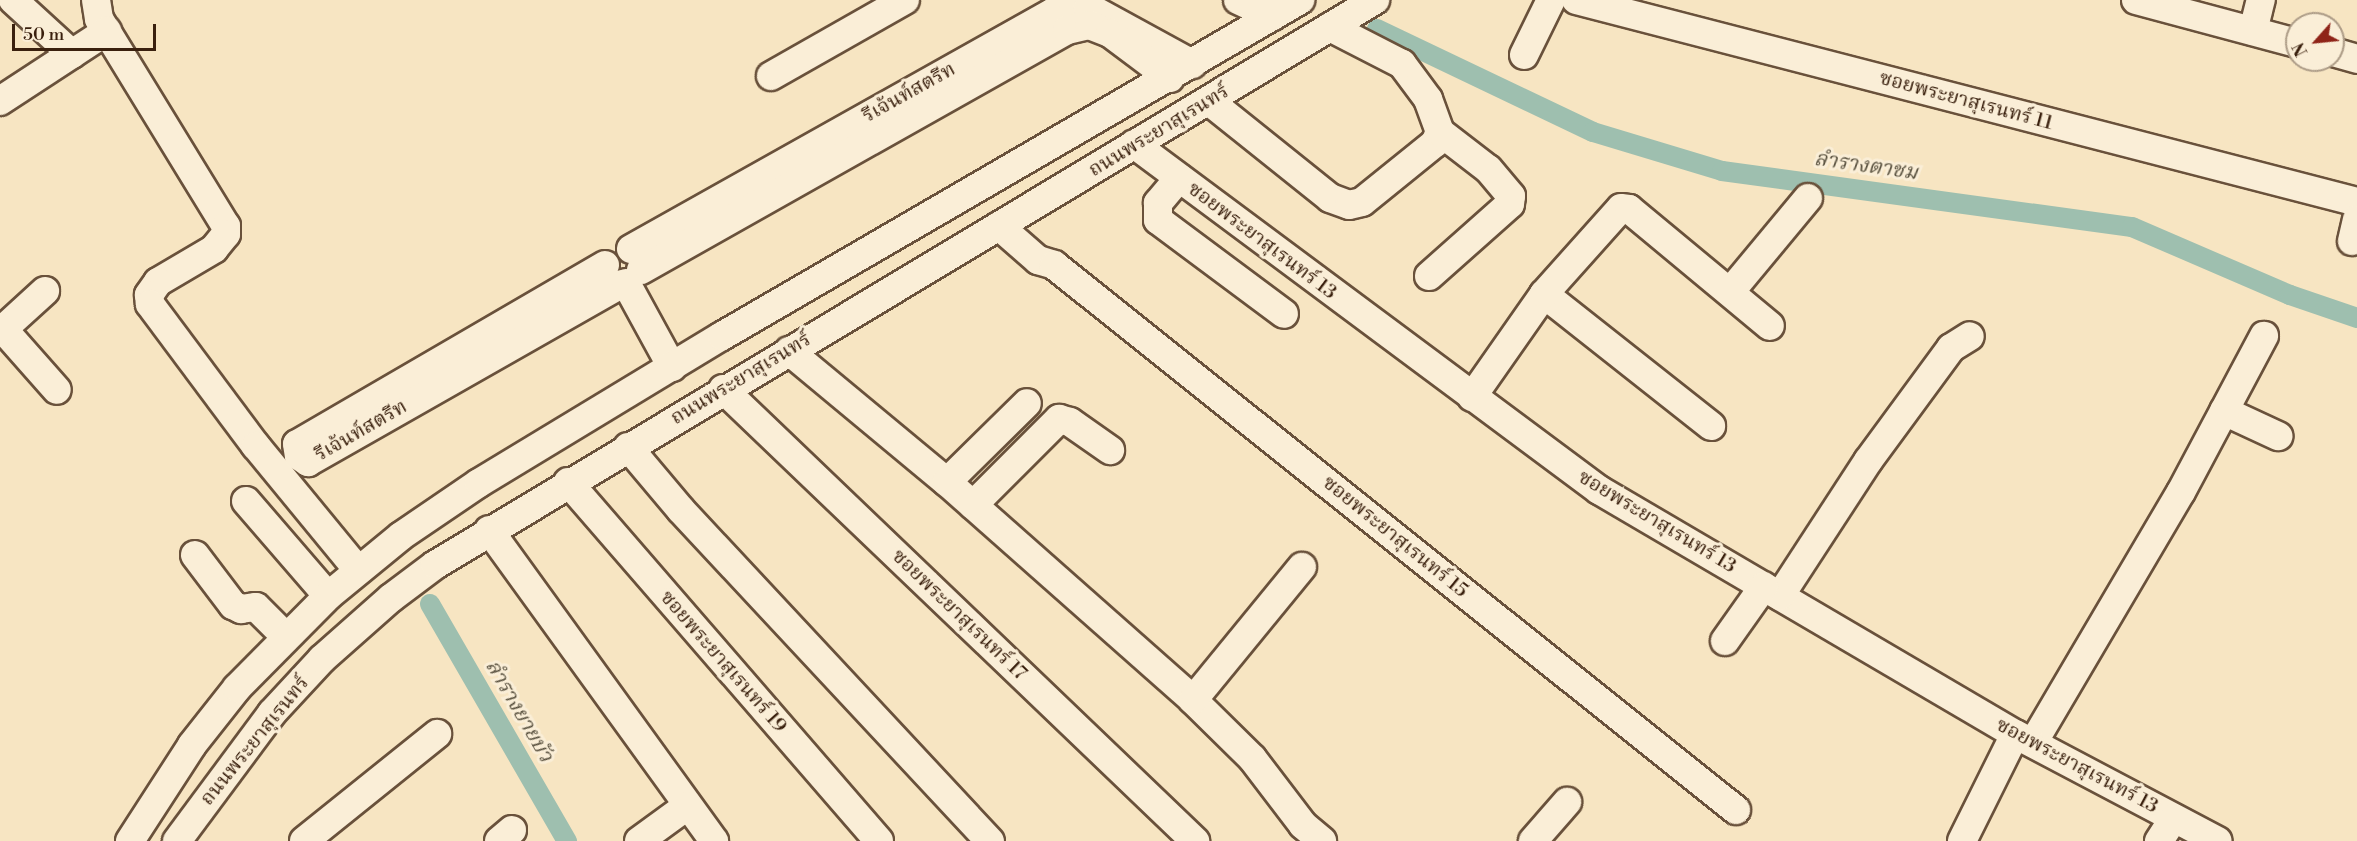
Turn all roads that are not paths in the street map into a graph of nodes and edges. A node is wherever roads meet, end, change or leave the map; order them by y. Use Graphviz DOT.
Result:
graph roads {
  1 [pos="13,0"];
  2 [pos="96,0"];
  3 [pos="905,0"];
  4 [pos="1238,0"];
  5 [pos="1300,0"];
  6 [pos="1375,0"];
  7 [pos="1551,0"];
  8 [pos="1576,0"];
  9 [pos="2136,0"];
  10 [pos="2262,0"];
  11 [pos="1663,10"];
  12 [pos="1273,16"];
  13 [pos="1330,27"];
  14 [pos="107,31"];
  15 [pos="2253,31"];
  16 [pos="2285,40"];
  17 [pos="72,54"];
  18 [pos="1524,55"];
  19 [pos="1181,71"];
  20 [pos="771,76"];
  21 [pos="0,101"];
  22 [pos="1209,101"];
  23 [pos="1440,132"];
  24 [pos="1134,144"];
  25 [pos="1179,178"];
  26 [pos="1808,198"];
  27 [pos="2357,202"];
  28 [pos="920,220"];
  29 [pos="1006,222"];
  30 [pos="944,259"];
  31 [pos="627,271"];
  32 [pos="1429,276"];
  33 [pos="45,291"];
  34 [pos="1730,292"];
  35 [pos="1544,294"];
  36 [pos="1284,314"];
  37 [pos="1770,326"];
  38 [pos="2,330"];
  39 [pos="1970,336"];
  40 [pos="2264,336"];
  41 [pos="789,351"];
  42 [pos="679,363"];
  43 [pos="723,389"];
  44 [pos="57,390"];
  45 [pos="1472,397"];
  46 [pos="1027,403"];
  47 [pos="2224,411"];
  48 [pos="1711,426"];
  49 [pos="2278,436"];
  50 [pos="628,447"];
  51 [pos="1110,450"];
  52 [pos="568,482"];
  53 [pos="947,482"];
  54 [pos="246,501"];
  55 [pos="973,505"];
  56 [pos="489,530"];
  57 [pos="195,555"];
  58 [pos="1302,567"];
  59 [pos="358,570"];
  60 [pos="1772,591"];
  61 [pos="328,596"];
  62 [pos="286,637"];
  63 [pos="1725,641"];
  64 [pos="1192,700"];
  65 [pos="437,734"];
  66 [pos="2024,739"];
  67 [pos="1567,802"];
  68 [pos="687,806"];
  69 [pos="1736,810"];
  70 [pos="2166,830"];
  71 [pos="130,841"];
  72 [pos="177,841"];
  73 [pos="304,841"];
  74 [pos="639,841"];
  75 [pos="714,841"];
  76 [pos="879,841"];
  77 [pos="990,841"];
  78 [pos="1195,841"];
  79 [pos="1322,841"];
  80 [pos="1533,841"];
  81 [pos="1962,841"];
  82 [pos="2218,841"];
  1 -- 17 [label="street"];
  2 -- 14 [label="street"];
  3 -- 20 [label="street"];
  4 -- 12 [label="street"];
  5 -- 12 [label="street, ถนนพระยาสุเรนทร์"];
  6 -- 13 [label="street, ถนนพระยาสุเรนทร์"];
  7 -- 18 [label="street"];
  8 -- 11 [label="street, ซอยพระยาสุเรนทร์ 11"];
  9 -- 15 [label="street"];
  10 -- 15 [label="street"];
  11 -- 27 [label="street, ซอยพระยาสุเรนทร์ 11"];
  12 -- 19 [label="street, ถนนพระยาสุเรนทร์"];
  13 -- 22 [label="street, ถนนพระยาสุเรนทร์"];
  13 -- 23 [label="street"];
  14 -- 17 [label="street"];
  14 -- 59 [label="street"];
  15 -- 16 [label="street"];
  17 -- 21 [label="street"];
  19 -- 28 [label="street, ถนนพระยาสุเรนทร์"];
  19 -- 31 [label="street, รีเจ้นท์สตรีท"];
  22 -- 23 [label="street"];
  22 -- 24 [label="street, ถนนพระยาสุเรนทร์"];
  23 -- 32 [label="street"];
  24 -- 25 [label="street, ซอยพระยาสุเรนทร์ 13"];
  24 -- 29 [label="street, ถนนพระยาสุเรนทร์"];
  25 -- 36 [label="street"];
  25 -- 45 [label="street, ซอยพระยาสุเรนทร์ 13"];
  26 -- 34 [label="street"];
  28 -- 30 [label="street"];
  28 -- 42 [label="street, ถนนพระยาสุเรนทร์"];
  29 -- 30 [label="street, ถนนพระยาสุเรนทร์"];
  29 -- 69 [label="street, ซอยพระยาสุเรนทร์ 15"];
  30 -- 41 [label="street, ถนนพระยาสุเรนทร์"];
  31 -- 31 [label="street, รีเจ้นท์สตรีท"];
  31 -- 42 [label="street"];
  33 -- 38 [label="street"];
  34 -- 35 [label="street"];
  34 -- 37 [label="street"];
  35 -- 45 [label="street"];
  35 -- 48 [label="street"];
  38 -- 44 [label="street"];
  39 -- 60 [label="street"];
  40 -- 47 [label="street"];
  41 -- 43 [label="street, ถนนพระยาสุเรนทร์"];
  41 -- 53 [label="street"];
  42 -- 59 [label="street, ถนนพระยาสุเรนทร์"];
  43 -- 50 [label="street, ถนนพระยาสุเรนทร์"];
  43 -- 78 [label="street, ซอยพระยาสุเรนทร์ 17"];
  45 -- 60 [label="street, ซอยพระยาสุเรนทร์ 13"];
  46 -- 53 [label="street"];
  47 -- 49 [label="street"];
  47 -- 66 [label="street"];
  50 -- 52 [label="street, ถนนพระยาสุเรนทร์"];
  50 -- 77 [label="street"];
  51 -- 55 [label="street"];
  52 -- 56 [label="street, ถนนพระยาสุเรนทร์"];
  52 -- 76 [label="street, ซอยพระยาสุเรนทร์ 19"];
  53 -- 55 [label="street"];
  54 -- 61 [label="street"];
  55 -- 64 [label="street"];
  56 -- 68 [label="street"];
  56 -- 72 [label="street, ถนนพระยาสุเรนทร์"];
  57 -- 62 [label="street"];
  58 -- 64 [label="street"];
  59 -- 61 [label="street, ถนนพระยาสุเรนทร์"];
  60 -- 63 [label="street"];
  60 -- 66 [label="street, ซอยพระยาสุเรนทร์ 13"];
  61 -- 62 [label="street, ถนนพระยาสุเรนทร์"];
  62 -- 71 [label="street, ถนนพระยาสุเรนทร์"];
  64 -- 79 [label="street"];
  65 -- 73 [label="street"];
  66 -- 70 [label="street, ซอยพระยาสุเรนทร์ 13"];
  66 -- 81 [label="street"];
  67 -- 80 [label="street"];
  68 -- 74 [label="street"];
  68 -- 75 [label="street"];
  70 -- 82 [label="street, ซอยพระยาสุเรนทร์ 13"];
}
